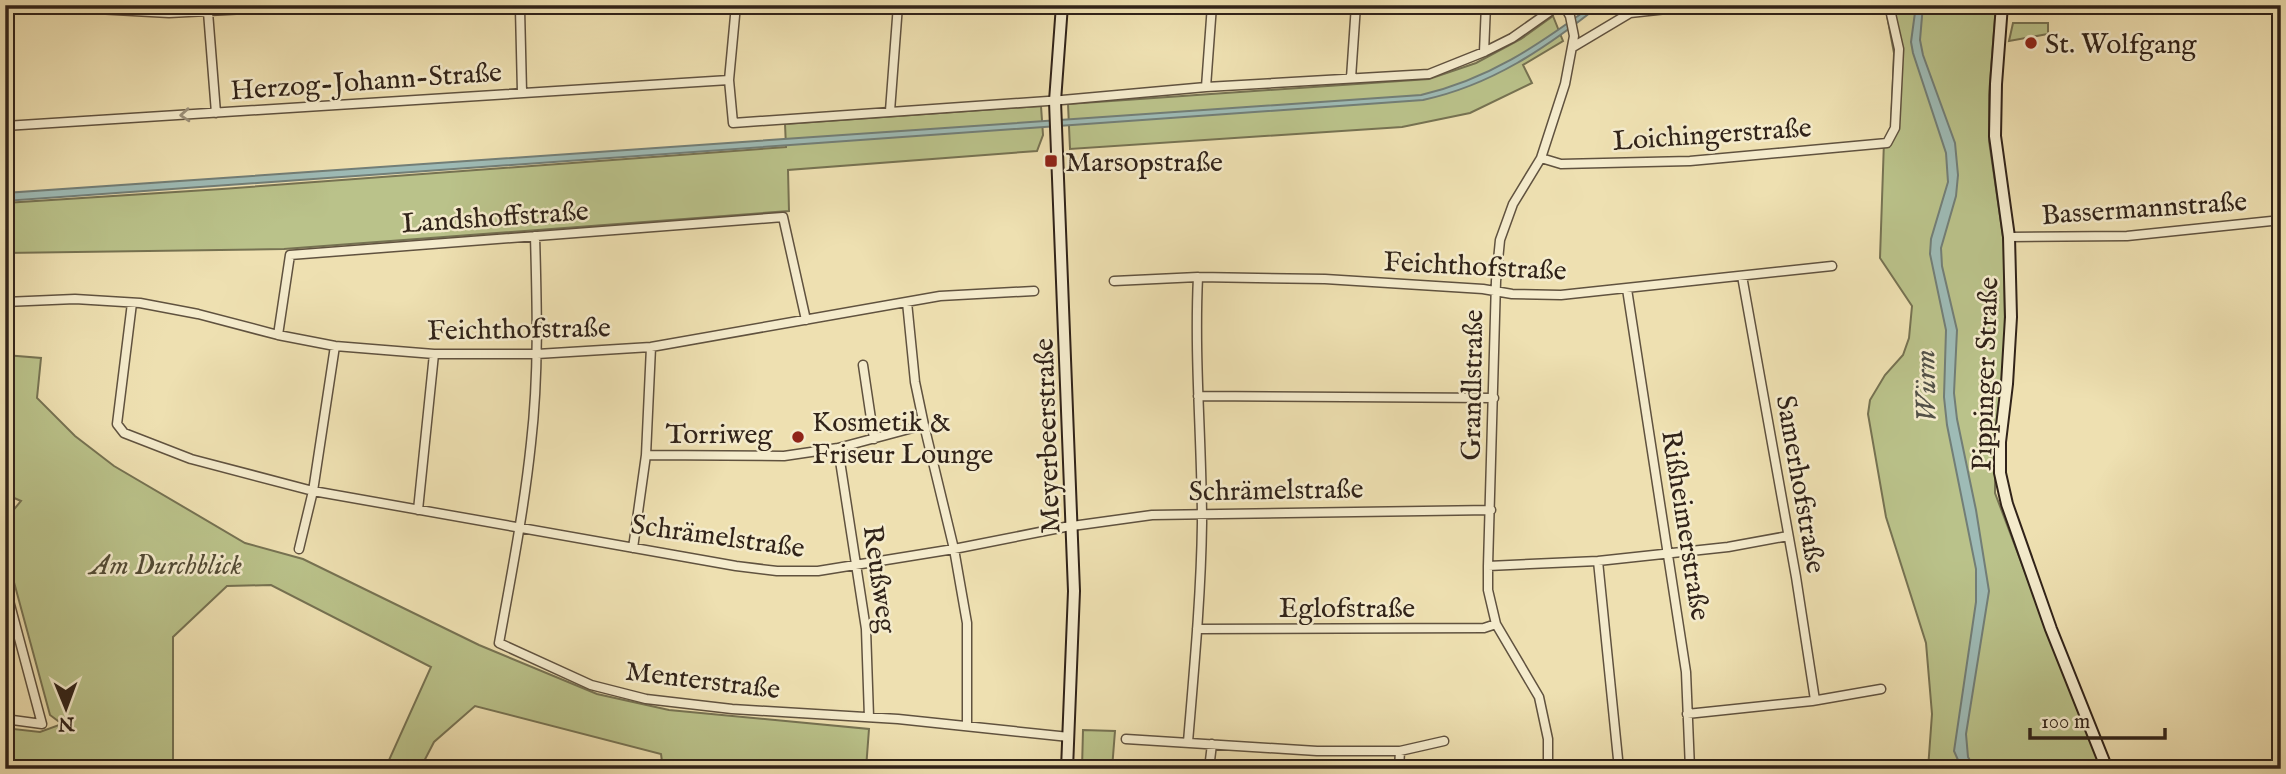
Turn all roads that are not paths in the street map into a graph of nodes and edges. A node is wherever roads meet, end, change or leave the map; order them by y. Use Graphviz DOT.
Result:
graph roads {
  1 [pos="24,5"];
  2 [pos="325,5"];
  3 [pos="736,5"];
  4 [pos="898,5"];
  5 [pos="1062,5"];
  6 [pos="1212,5"];
  7 [pos="1356,5"];
  8 [pos="1486,5"];
  9 [pos="1561,5"];
  10 [pos="1703,5"];
  11 [pos="1889,5"];
  12 [pos="2001,5"];
  13 [pos="520,7"];
  14 [pos="169,9"];
  15 [pos="208,12"];
  16 [pos="1573,47"];
  17 [pos="1484,52"];
  18 [pos="1351,78"];
  19 [pos="729,79"];
  20 [pos="1206,87"];
  21 [pos="522,92"];
  22 [pos="1055,101"];
  23 [pos="890,111"];
  24 [pos="216,113"];
  25 [pos="5,126"];
  26 [pos="1541,158"];
  27 [pos="2281,220"];
  28 [pos="535,236"];
  29 [pos="2009,237"];
  30 [pos="1832,266"];
  31 [pos="1742,276"];
  32 [pos="1198,277"];
  33 [pos="1114,281"];
  34 [pos="1627,289"];
  35 [pos="1034,291"];
  36 [pos="1496,291"];
  37 [pos="5,302"];
  38 [pos="907,302"];
  39 [pos="132,303"];
  40 [pos="806,320"];
  41 [pos="278,335"];
  42 [pos="335,345"];
  43 [pos="651,348"];
  44 [pos="434,354"];
  45 [pos="537,354"];
  46 [pos="863,365"];
  47 [pos="1198,396"];
  48 [pos="1494,398"];
  49 [pos="924,425"];
  50 [pos="874,439"];
  51 [pos="838,448"];
  52 [pos="646,455"];
  53 [pos="313,491"];
  54 [pos="418,510"];
  55 [pos="1491,510"];
  56 [pos="1201,513"];
  57 [pos="1073,526"];
  58 [pos="520,527"];
  59 [pos="1788,536"];
  60 [pos="633,548"];
  61 [pos="299,549"];
  62 [pos="954,549"];
  63 [pos="1668,553"];
  64 [pos="1598,561"];
  65 [pos="858,566"];
  66 [pos="1488,566"];
  67 [pos="5,586"];
  68 [pos="1496,624"];
  69 [pos="1197,629"];
  70 [pos="1881,689"];
  71 [pos="1815,700"];
  72 [pos="1687,714"];
  73 [pos="869,716"];
  74 [pos="5,719"];
  75 [pos="967,726"];
  76 [pos="1069,737"];
  77 [pos="1126,739"];
  78 [pos="1444,741"];
  79 [pos="1188,742"];
  80 [pos="1212,744"];
  81 [pos="1400,751"];
  82 [pos="1067,769"];
  83 [pos="1209,769"];
  84 [pos="1399,769"];
  85 [pos="1548,769"];
  86 [pos="1619,769"];
  87 [pos="1690,769"];
  88 [pos="2108,769"];
  1 -- 14 [label="street"];
  2 -- 15 [label="street"];
  3 -- 19 [label="street"];
  4 -- 23 [label="street"];
  5 -- 22 [label="main road, Meyerbeerstraße"];
  6 -- 20 [label="street"];
  7 -- 18 [label="street"];
  8 -- 17 [label="street"];
  9 -- 16 [label="street, Grandlstraße"];
  9 -- 17 [label="street"];
  10 -- 16 [label="street"];
  11 -- 26 [label="street, Loichingerstraße"];
  12 -- 29 [label="main road, Pippinger Straße"];
  13 -- 21 [label="street"];
  14 -- 15 [label="street"];
  15 -- 24 [label="street"];
  16 -- 26 [label="street, Grandlstraße"];
  17 -- 18 [label="street"];
  18 -- 20 [label="street"];
  19 -- 21 [label="street, Herzog-Johann-Straße"];
  19 -- 23 [label="street"];
  20 -- 22 [label="street"];
  21 -- 24 [label="street, Herzog-Johann-Straße"];
  22 -- 23 [label="street"];
  22 -- 57 [label="main road, Meyerbeerstraße"];
  24 -- 25 [label="street, Herzog-Johann-Straße, one-way"];
  26 -- 36 [label="street, Grandlstraße"];
  27 -- 29 [label="street, Bassermannstraße"];
  28 -- 40 [label="street, Landshoffstraße"];
  28 -- 41 [label="street, Landshoffstraße"];
  28 -- 45 [label="street, Menterstraße"];
  29 -- 88 [label="main road, Pippinger Straße"];
  30 -- 31 [label="street, Feichthofstraße"];
  31 -- 34 [label="street, Feichthofstraße"];
  31 -- 59 [label="street, Samerhofstraße"];
  32 -- 33 [label="street, Feichthofstraße"];
  32 -- 36 [label="street, Feichthofstraße"];
  32 -- 47 [label="street"];
  34 -- 36 [label="street, Feichthofstraße"];
  34 -- 63 [label="street, Rißheimerstraße"];
  35 -- 38 [label="street, Feichthofstraße"];
  36 -- 48 [label="street, Grandlstraße"];
  37 -- 39 [label="street, Feichthofstraße"];
  38 -- 40 [label="street, Feichthofstraße"];
  38 -- 49 [label="street"];
  39 -- 41 [label="street, Feichthofstraße"];
  39 -- 53 [label="street, Schrämelstraße"];
  40 -- 43 [label="street, Feichthofstraße"];
  41 -- 42 [label="street, Feichthofstraße"];
  42 -- 44 [label="street, Feichthofstraße"];
  42 -- 53 [label="street"];
  43 -- 45 [label="street, Feichthofstraße"];
  43 -- 52 [label="street"];
  44 -- 45 [label="street, Feichthofstraße"];
  44 -- 54 [label="street"];
  45 -- 58 [label="street, Menterstraße"];
  46 -- 50 [label="street"];
  47 -- 48 [label="street"];
  47 -- 56 [label="street"];
  48 -- 55 [label="street, Grandlstraße"];
  49 -- 50 [label="street, Torriweg"];
  49 -- 62 [label="street"];
  50 -- 51 [label="street, Torriweg"];
  51 -- 52 [label="street, Torriweg"];
  51 -- 65 [label="street, Reußweg"];
  52 -- 60 [label="street"];
  53 -- 54 [label="street, Schrämelstraße"];
  53 -- 61 [label="street"];
  54 -- 58 [label="street, Schrämelstraße"];
  55 -- 56 [label="street, Schrämelstraße"];
  55 -- 66 [label="street, Grandlstraße"];
  56 -- 57 [label="street, Schrämelstraße"];
  56 -- 69 [label="street"];
  57 -- 62 [label="street, Schrämelstraße"];
  57 -- 76 [label="main road, Meyerbeerstraße"];
  58 -- 60 [label="street, Schrämelstraße"];
  58 -- 73 [label="street, Menterstraße"];
  59 -- 63 [label="street"];
  59 -- 71 [label="street, Samerhofstraße"];
  60 -- 65 [label="street, Schrämelstraße"];
  62 -- 65 [label="street, Schrämelstraße"];
  62 -- 75 [label="street"];
  63 -- 64 [label="street"];
  63 -- 72 [label="street, Rißheimerstraße"];
  64 -- 66 [label="street"];
  64 -- 86 [label="street"];
  65 -- 73 [label="street, Reußweg"];
  66 -- 68 [label="street, Grandlstraße"];
  67 -- 74 [label="street"];
  68 -- 69 [label="street, Eglofstraße"];
  68 -- 85 [label="street, Grandlstraße"];
  69 -- 79 [label="street"];
  70 -- 71 [label="street"];
  71 -- 72 [label="street"];
  72 -- 87 [label="street, Rißheimerstraße"];
  73 -- 75 [label="street, Menterstraße"];
  75 -- 76 [label="street, Menterstraße"];
  76 -- 82 [label="main road, Meyerbeerstraße"];
  77 -- 79 [label="street"];
  78 -- 81 [label="street"];
  79 -- 80 [label="street"];
  80 -- 81 [label="street"];
  80 -- 83 [label="street"];
  81 -- 84 [label="street"];
}
